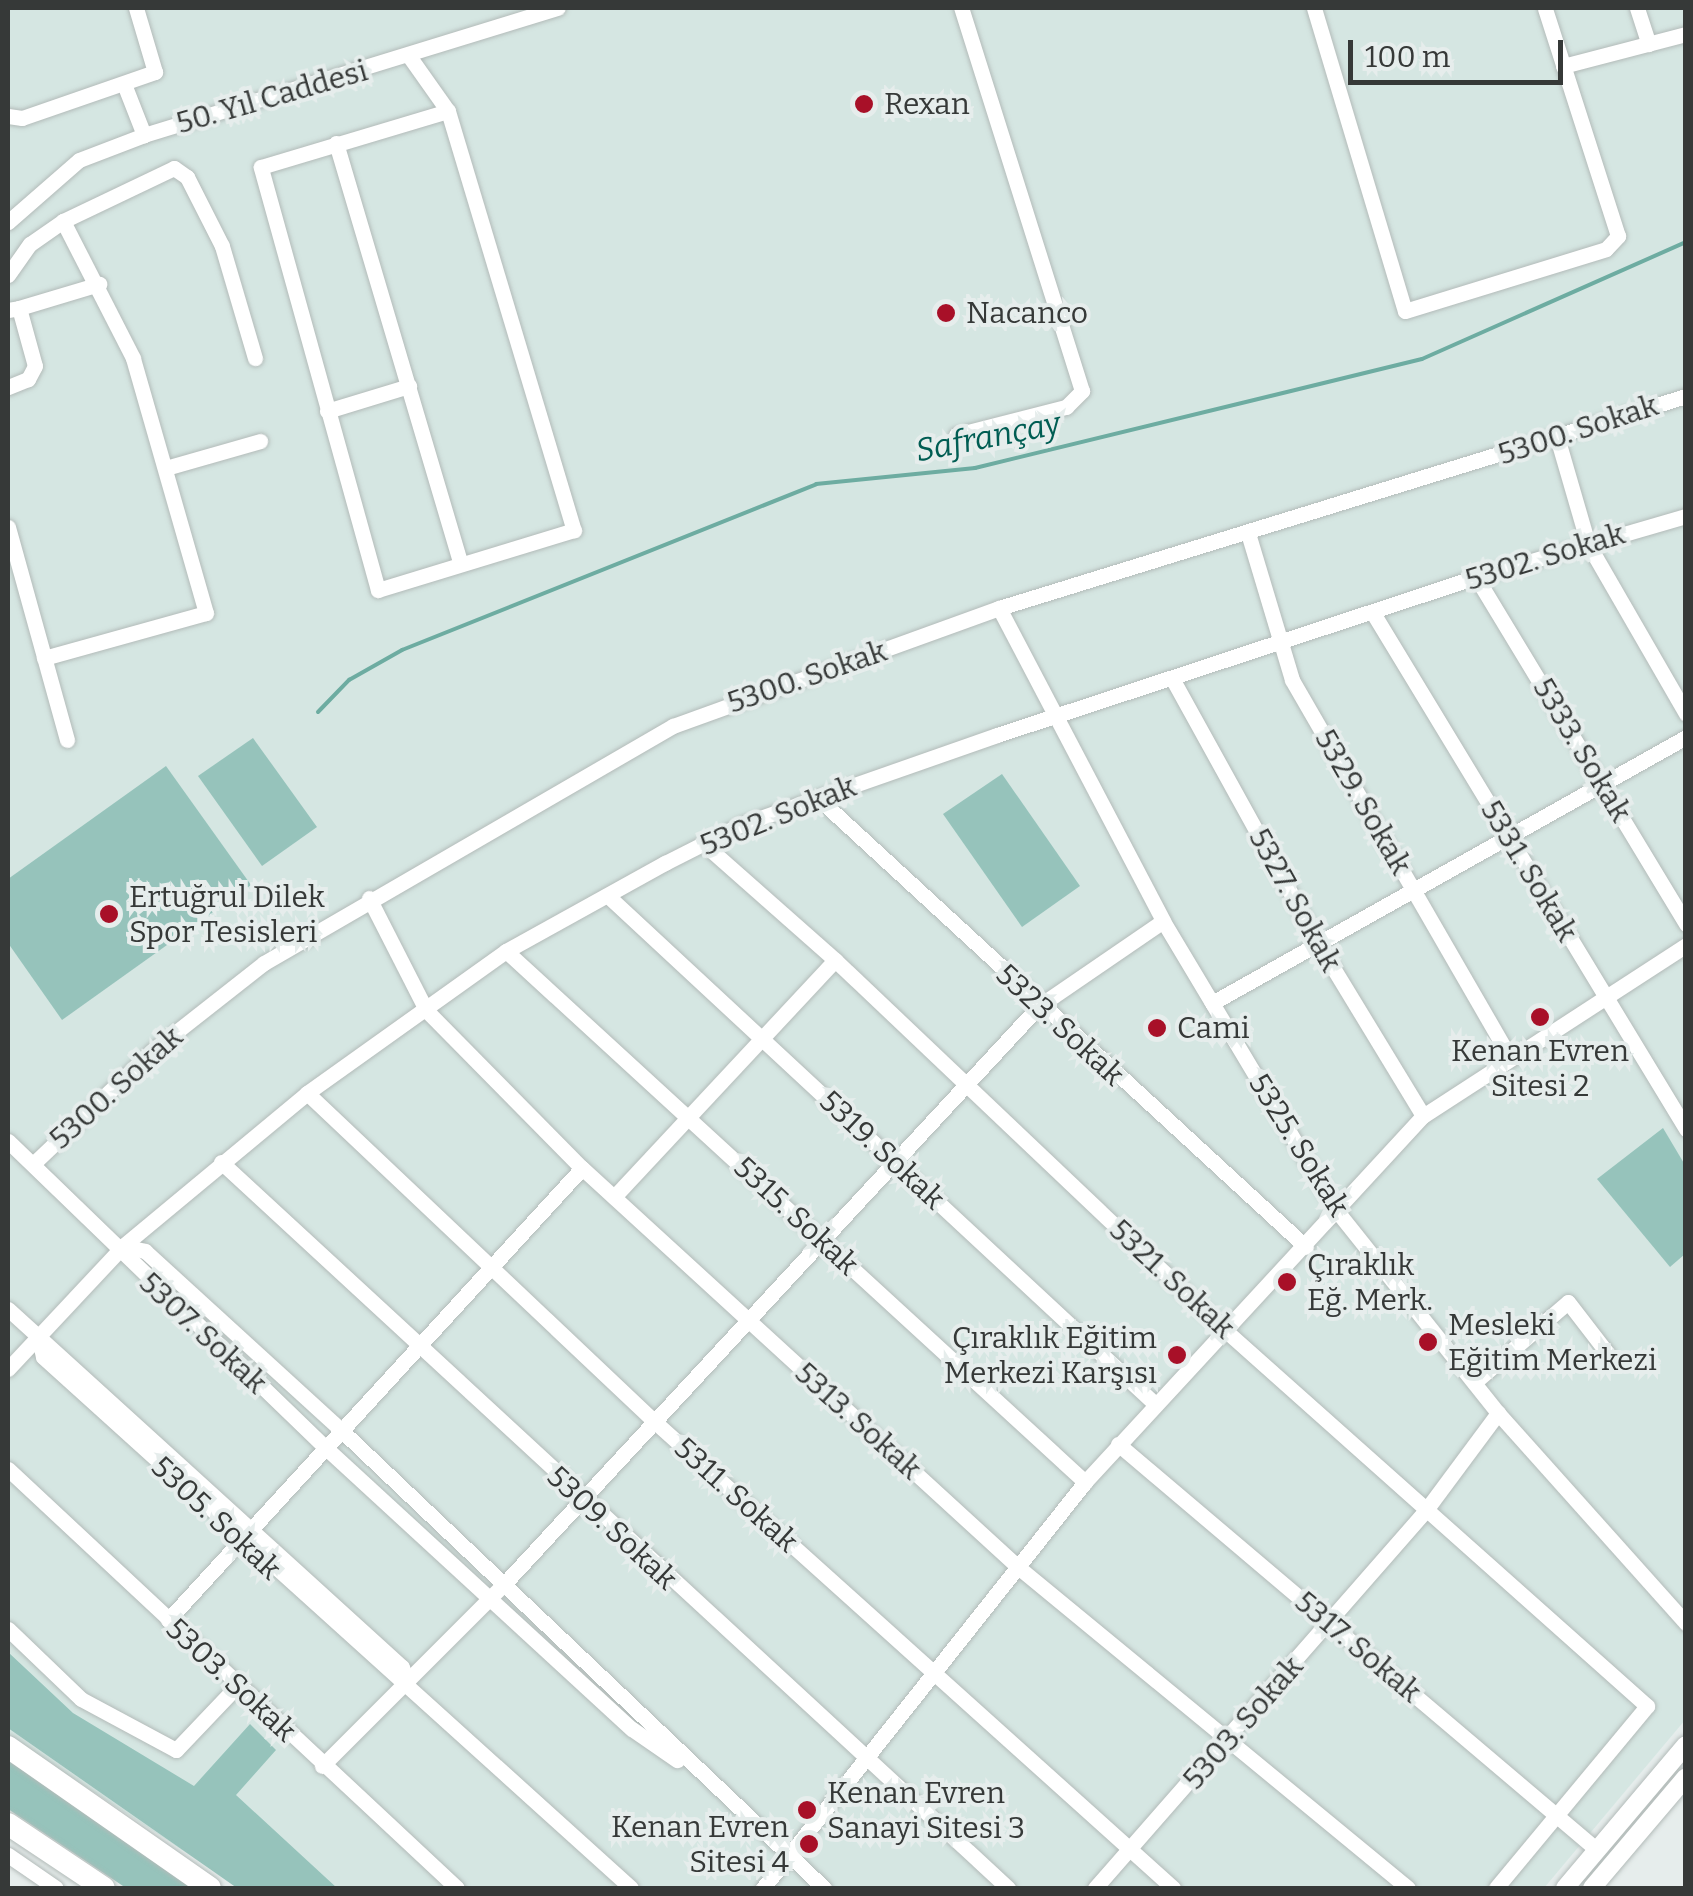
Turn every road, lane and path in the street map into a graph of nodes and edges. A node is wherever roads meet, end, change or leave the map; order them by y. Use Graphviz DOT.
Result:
graph roads {
  1 [pos="136,8"];
  2 [pos="558,8"];
  3 [pos="961,8"];
  4 [pos="1314,8"];
  5 [pos="1545,8"];
  6 [pos="1637,8"];
  7 [pos="1686,34"];
  8 [pos="1649,44"];
  9 [pos="409,56"];
  10 [pos="1563,66"];
  11 [pos="124,84"];
  12 [pos="448,111"];
  13 [pos="8,116"];
  14 [pos="144,134"];
  15 [pos="336,143"];
  16 [pos="63,221"];
  17 [pos="8,222"];
  18 [pos="8,275"];
  19 [pos="98,284"];
  20 [pos="13,309"];
  21 [pos="254,358"];
  22 [pos="409,386"];
  23 [pos="8,387"];
  24 [pos="1686,396"];
  25 [pos="326,411"];
  26 [pos="956,434"];
  27 [pos="1557,437"];
  28 [pos="260,442"];
  29 [pos="166,468"];
  30 [pos="1686,516"];
  31 [pos="1248,534"];
  32 [pos="8,537"];
  33 [pos="1588,544"];
  34 [pos="461,564"];
  35 [pos="1476,577"];
  36 [pos="999,608"];
  37 [pos="1373,613"];
  38 [pos="1282,640"];
  39 [pos="44,658"];
  40 [pos="1173,680"];
  41 [pos="1686,714"];
  42 [pos="1058,718"];
  43 [pos="1686,738"];
  44 [pos="67,740"];
  45 [pos="1604,786"];
  46 [pos="818,798"];
  47 [pos="1511,839"];
  48 [pos="704,844"];
  49 [pos="1414,888"];
  50 [pos="608,896"];
  51 [pos="369,898"];
  52 [pos="1163,921"];
  53 [pos="1686,924"];
  54 [pos="1318,944"];
  55 [pos="1686,945"];
  56 [pos="506,951"];
  57 [pos="836,960"];
  58 [pos="1605,998"];
  59 [pos="1212,1003"];
  60 [pos="1038,1006"];
  61 [pos="426,1010"];
  62 [pos="761,1038"];
  63 [pos="1510,1058"];
  64 [pos="967,1084"];
  65 [pos="307,1093"];
  66 [pos="689,1116"];
  67 [pos="1423,1116"];
  68 [pos="1686,1130"];
  69 [pos="8,1141"];
  70 [pos="221,1162"];
  71 [pos="894,1162"];
  72 [pos="32,1164"];
  73 [pos="582,1168"];
  74 [pos="614,1197"];
  75 [pos="1336,1210"];
  76 [pos="821,1241"];
  77 [pos="123,1246"];
  78 [pos="1306,1248"];
  79 [pos="490,1267"];
  80 [pos="8,1310"];
  81 [pos="745,1318"];
  82 [pos="1226,1331"];
  83 [pos="39,1338"];
  84 [pos="415,1347"];
  85 [pos="1608,1354"];
  86 [pos="8,1369"];
  87 [pos="1476,1381"];
  88 [pos="1155,1404"];
  89 [pos="1498,1413"];
  90 [pos="655,1422"];
  91 [pos="341,1430"];
  92 [pos="1118,1444"];
  93 [pos="326,1448"];
  94 [pos="8,1469"];
  95 [pos="1086,1482"];
  96 [pos="580,1498"];
  97 [pos="1426,1510"];
  98 [pos="250,1527"];
  99 [pos="239,1540"];
  100 [pos="1018,1567"];
  101 [pos="505,1583"];
  102 [pos="1686,1594"];
  103 [pos="490,1598"];
  104 [pos="1680,1616"];
  105 [pos="168,1620"];
  106 [pos="1330,1623"];
  107 [pos="8,1629"];
  108 [pos="936,1676"];
  109 [pos="408,1685"];
  110 [pos="237,1686"];
  111 [pos="1232,1738"];
  112 [pos="1686,1745"];
  113 [pos="8,1747"];
  114 [pos="868,1764"];
  115 [pos="322,1766"];
  116 [pos="697,1774"];
  117 [pos="1686,1777"];
  118 [pos="1556,1816"];
  119 [pos="8,1824"];
  120 [pos="1128,1850"];
  121 [pos="1597,1850"];
  122 [pos="8,1856"];
  123 [pos="790,1858"];
  124 [pos="34,1874"];
  125 [pos="25,1888"];
  126 [pos="56,1888"];
  127 [pos="104,1888"];
  128 [pos="210,1888"];
  129 [pos="457,1888"];
  130 [pos="631,1888"];
  131 [pos="763,1888"];
  132 [pos="824,1888"];
  133 [pos="1008,1888"];
  134 [pos="1096,1888"];
  135 [pos="1173,1888"];
  136 [pos="1408,1888"];
  137 [pos="1496,1888"];
  138 [pos="1565,1888"];
  139 [pos="1592,1888"];
  1 -- 11 [label="street"];
  2 -- 9 [label="street, 50. Yıl Caddesi"];
  3 -- 26 [label="street"];
  4 -- 10 [label="street"];
  5 -- 10 [label="street"];
  6 -- 8 [label="street"];
  7 -- 8 [label="street"];
  8 -- 10 [label="street"];
  9 -- 12 [label="street"];
  9 -- 14 [label="street, 50. Yıl Caddesi"];
  11 -- 13 [label="street"];
  11 -- 14 [label="street"];
  12 -- 15 [label="street"];
  12 -- 34 [label="street"];
  14 -- 17 [label="street, 50. Yıl Caddesi"];
  15 -- 22 [label="street"];
  15 -- 25 [label="street"];
  16 -- 18 [label="street"];
  16 -- 19 [label="street"];
  16 -- 21 [label="street"];
  19 -- 20 [label="street"];
  19 -- 29 [label="street"];
  20 -- 23 [label="street"];
  22 -- 25 [label="street"];
  22 -- 34 [label="street"];
  24 -- 27 [label="street, 5300. Sokak"];
  25 -- 34 [label="street"];
  27 -- 31 [label="street, 5300. Sokak"];
  27 -- 33 [label="street"];
  28 -- 29 [label="street"];
  29 -- 39 [label="street"];
  30 -- 33 [label="street, 5302. Sokak"];
  31 -- 36 [label="street, 5300. Sokak"];
  31 -- 38 [label="street, 5329. Sokak"];
  32 -- 39 [label="street"];
  33 -- 35 [label="street, 5302. Sokak"];
  33 -- 41 [label="street"];
  35 -- 37 [label="street, 5302. Sokak"];
  35 -- 45 [label="street, 5333. Sokak"];
  36 -- 42 [label="street, 5325. Sokak"];
  36 -- 51 [label="street, 5300. Sokak"];
  37 -- 38 [label="street, 5302. Sokak"];
  37 -- 47 [label="street, 5331. Sokak"];
  38 -- 40 [label="street, 5302. Sokak"];
  38 -- 49 [label="street, 5329. Sokak"];
  39 -- 44 [label="street"];
  40 -- 42 [label="street, 5302. Sokak"];
  40 -- 54 [label="street, 5327. Sokak"];
  42 -- 46 [label="street, 5302. Sokak"];
  42 -- 52 [label="street, 5325. Sokak"];
  43 -- 45 [label="street"];
  45 -- 47 [label="street"];
  45 -- 53 [label="street, 5333. Sokak"];
  46 -- 48 [label="street, 5302. Sokak"];
  46 -- 60 [label="street, 5323. Sokak"];
  47 -- 49 [label="street"];
  47 -- 58 [label="street, 5331. Sokak"];
  48 -- 50 [label="street, 5302. Sokak"];
  48 -- 57 [label="street, 5321. Sokak"];
  49 -- 54 [label="street"];
  49 -- 63 [label="street, 5329. Sokak"];
  50 -- 56 [label="street, 5302. Sokak"];
  50 -- 62 [label="street, 5319. Sokak"];
  51 -- 61 [label="street, 5313. Sokak"];
  51 -- 72 [label="street, 5300. Sokak"];
  52 -- 59 [label="street, 5325. Sokak"];
  52 -- 60 [label="street"];
  54 -- 59 [label="street"];
  54 -- 67 [label="street, 5327. Sokak"];
  55 -- 58 [label="street"];
  56 -- 61 [label="street, 5302. Sokak"];
  56 -- 66 [label="street, 5315. Sokak"];
  57 -- 62 [label="street"];
  57 -- 64 [label="street, 5321. Sokak"];
  58 -- 63 [label="street"];
  58 -- 68 [label="street, 5331. Sokak"];
  59 -- 75 [label="street, 5325. Sokak"];
  60 -- 64 [label="street"];
  60 -- 78 [label="street, 5323. Sokak"];
  61 -- 65 [label="street, 5302. Sokak"];
  61 -- 73 [label="street, 5313. Sokak"];
  62 -- 66 [label="street"];
  62 -- 71 [label="street, 5319. Sokak"];
  63 -- 67 [label="street"];
  64 -- 71 [label="street"];
  64 -- 82 [label="street, 5321. Sokak"];
  65 -- 70 [label="street, 5302. Sokak"];
  65 -- 79 [label="street, 5311. Sokak"];
  66 -- 74 [label="street"];
  66 -- 76 [label="street, 5315. Sokak"];
  67 -- 75 [label="street"];
  69 -- 72 [label="street"];
  70 -- 77 [label="street, 5302. Sokak"];
  70 -- 84 [label="street, 5309. Sokak"];
  71 -- 76 [label="street"];
  71 -- 88 [label="street, 5319. Sokak"];
  72 -- 77 [label="street"];
  73 -- 74 [label="street, 5313. Sokak"];
  73 -- 79 [label="street"];
  74 -- 81 [label="street, 5313. Sokak"];
  75 -- 78 [label="street"];
  75 -- 87 [label="street, 5325. Sokak"];
  76 -- 81 [label="street"];
  76 -- 95 [label="street, 5315. Sokak"];
  77 -- 83 [label="street, 5302. Sokak"];
  77 -- 91 [label="street, 5307. Sokak"];
  77 -- 93 [label="street, 5307. Sokak"];
  78 -- 82 [label="street"];
  79 -- 84 [label="street"];
  79 -- 90 [label="street, 5311. Sokak"];
  80 -- 83 [label="street, 5305. Sokak"];
  81 -- 90 [label="street"];
  81 -- 100 [label="street, 5313. Sokak"];
  82 -- 88 [label="street"];
  82 -- 97 [label="street, 5321. Sokak"];
  83 -- 86 [label="street, 5302. Sokak"];
  83 -- 98 [label="street, 5305. Sokak"];
  83 -- 99 [label="street, 5305. Sokak"];
  84 -- 91 [label="street"];
  84 -- 96 [label="street, 5309. Sokak"];
  85 -- 87 [label="street"];
  87 -- 89 [label="street, 5325. Sokak"];
  88 -- 92 [label="street"];
  89 -- 97 [label="street, 5303. Sokak"];
  89 -- 104 [label="street, 5325. Sokak"];
  90 -- 96 [label="street"];
  90 -- 108 [label="street, 5311. Sokak"];
  91 -- 93 [label="street"];
  91 -- 101 [label="street, 5307. Sokak"];
  92 -- 95 [label="street"];
  92 -- 106 [label="street, 5317. Sokak"];
  93 -- 98 [label="street"];
  93 -- 103 [label="street, 5307. Sokak"];
  94 -- 105 [label="street, 5303. Sokak"];
  95 -- 100 [label="street"];
  96 -- 101 [label="street"];
  96 -- 114 [label="street, 5309. Sokak"];
  97 -- 106 [label="street, 5303. Sokak"];
  97 -- 118 [label="street, 5321. Sokak"];
  98 -- 99 [label="street"];
  98 -- 109 [label="street, 5305. Sokak"];
  99 -- 105 [label="street"];
  99 -- 109 [label="street, 5305. Sokak"];
  100 -- 108 [label="street"];
  100 -- 111 [label="street, 5313. Sokak"];
  101 -- 103 [label="street"];
  101 -- 116 [label="street, 5307. Sokak"];
  102 -- 104 [label="street"];
  103 -- 109 [label="street"];
  103 -- 116 [label="street, 5307. Sokak"];
  105 -- 110 [label="street, 5303. Sokak"];
  106 -- 111 [label="street, 5303. Sokak"];
  106 -- 118 [label="street, 5317. Sokak"];
  107 -- 110 [label="street"];
  108 -- 114 [label="street"];
  108 -- 120 [label="street, 5311. Sokak"];
  109 -- 115 [label="street"];
  109 -- 130 [label="street, 5305. Sokak"];
  110 -- 115 [label="street, 5303. Sokak"];
  111 -- 120 [label="street, 5303. Sokak"];
  111 -- 136 [label="street, 5313. Sokak"];
  112 -- 121 [label="main road"];
  113 -- 128 [label="highway"];
  114 -- 123 [label="street"];
  114 -- 133 [label="street, 5309. Sokak"];
  115 -- 129 [label="street, 5303. Sokak"];
  116 -- 123 [label="street, 5307. Sokak"];
  117 -- 139 [label="main road"];
  118 -- 121 [label="street, 5317. Sokak"];
  118 -- 137 [label="street"];
  119 -- 127 [label="highway"];
  120 -- 134 [label="street, 5303. Sokak"];
  120 -- 135 [label="street, 5311. Sokak"];
  121 -- 138 [label="main road"];
  122 -- 124 [label="street"];
  123 -- 131 [label="street"];
  123 -- 132 [label="street, 5307. Sokak"];
  124 -- 125 [label="street"];
  124 -- 126 [label="street"];
}
